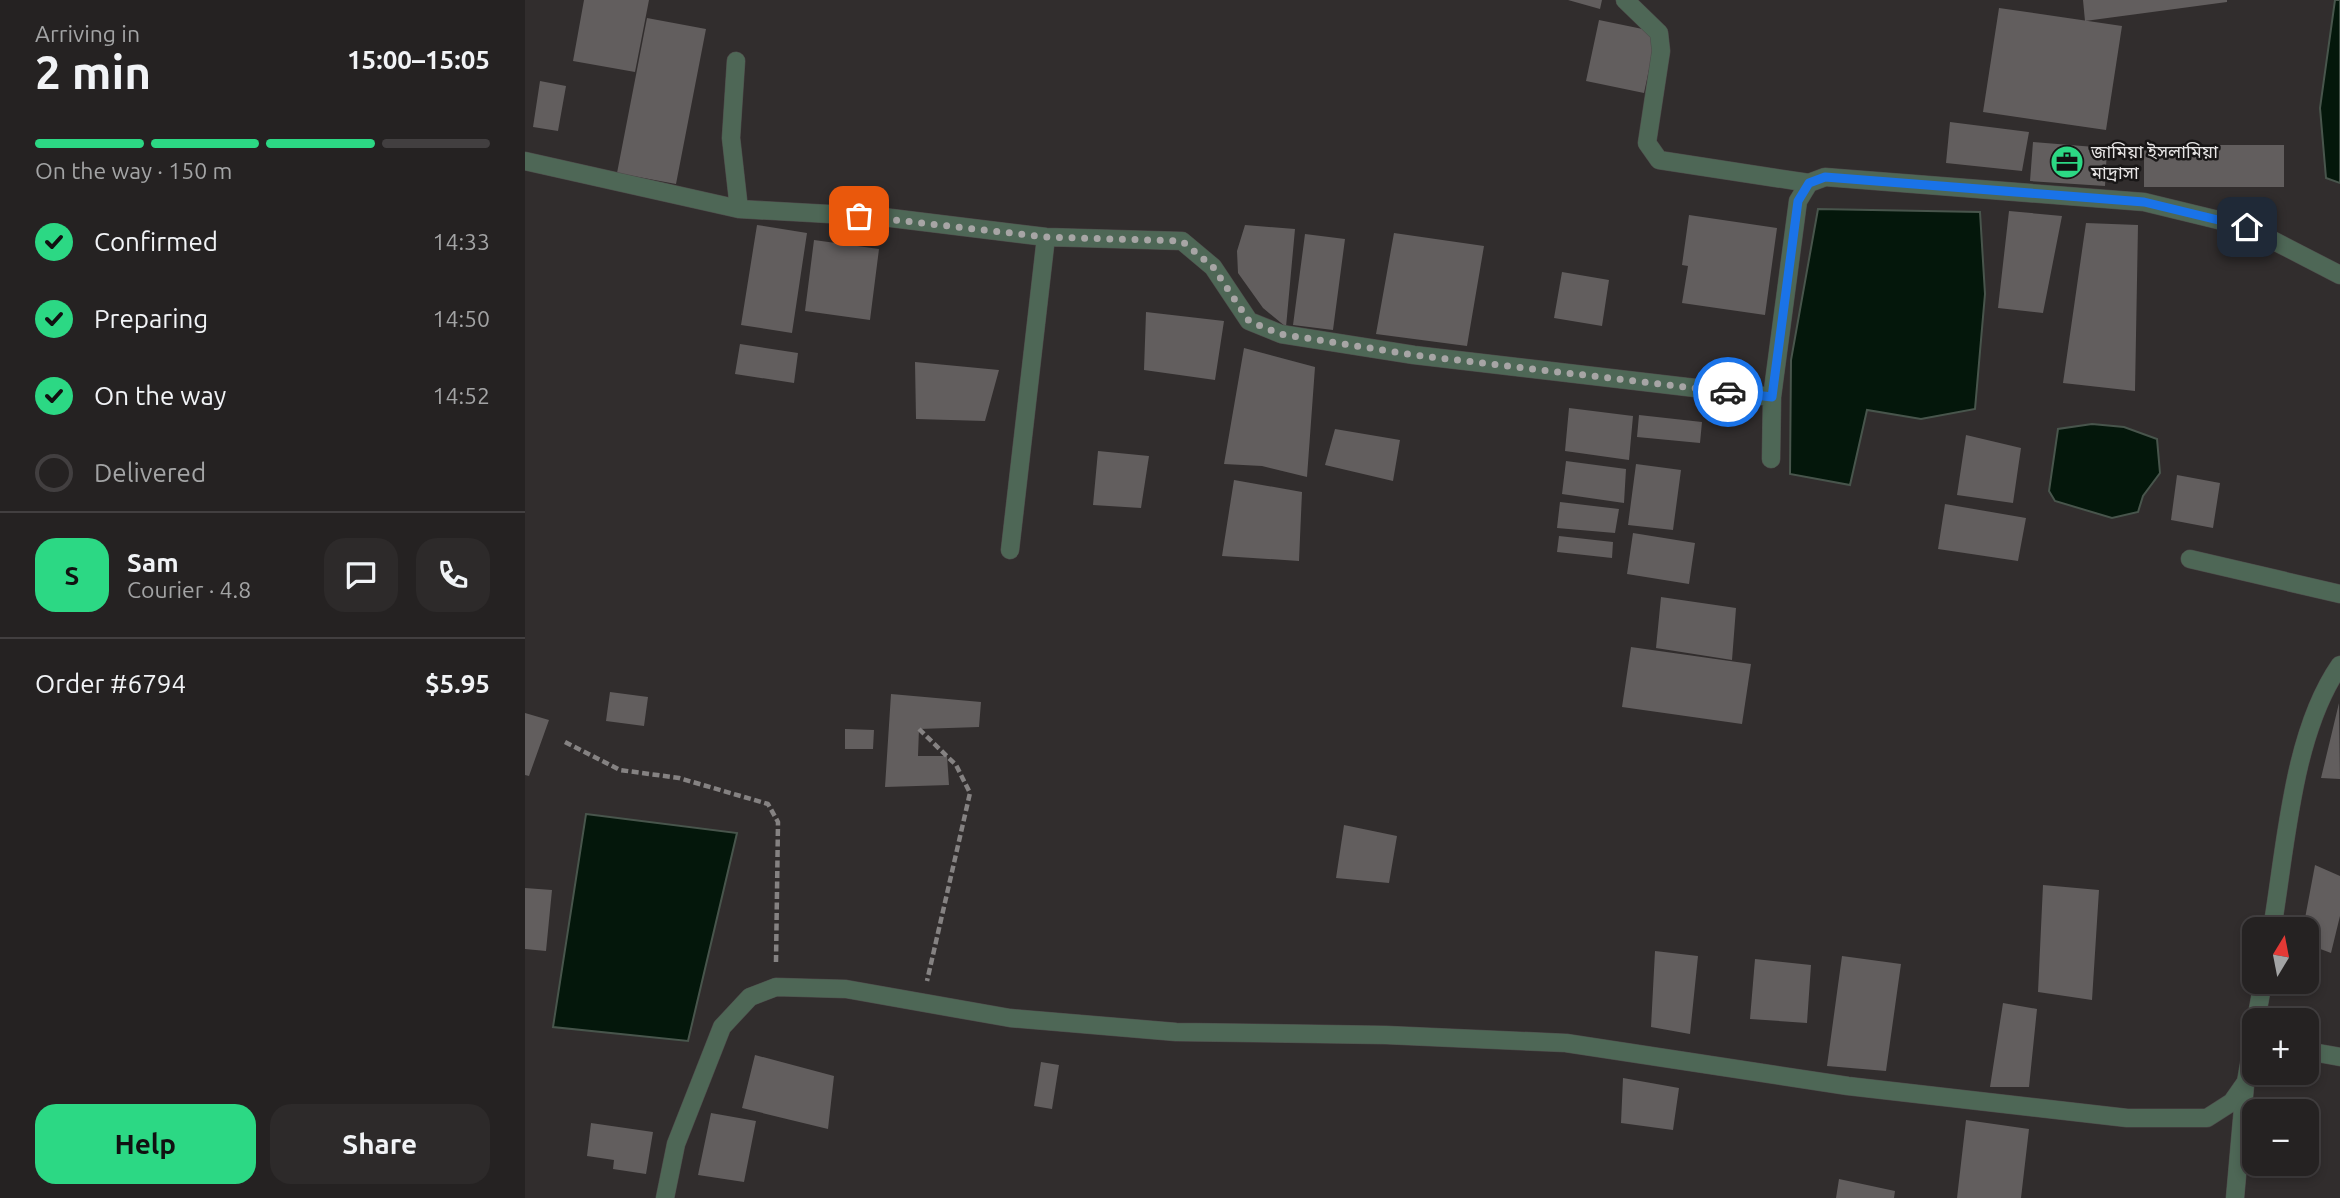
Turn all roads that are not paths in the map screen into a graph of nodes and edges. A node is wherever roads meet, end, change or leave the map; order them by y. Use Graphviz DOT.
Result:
graph roads {
  1 [pos="1625,0"];
  2 [pos="736,61"];
  3 [pos="525,161"];
  4 [pos="1809,183"];
  5 [pos="739,209"];
  6 [pos="1046,237"];
  7 [pos="2340,275"];
  8 [pos="1772,397"];
  9 [pos="1771,460"];
  10 [pos="1010,550"];
  11 [pos="2190,559"];
  12 [pos="2340,594"];
  13 [pos="2340,665"];
  14 [pos="2274,917"];
  15 [pos="2319,1053"];
  16 [pos="2340,1057"];
  17 [pos="2244,1085"];
  18 [pos="2246,1085"];
  19 [pos="665,1198"];
  20 [pos="2235,1198"];
  1 -- 4 [label="street"];
  2 -- 5 [label="street"];
  3 -- 5 [label="street"];
  4 -- 7 [label="street"];
  4 -- 8 [label="street"];
  5 -- 6 [label="street"];
  6 -- 8 [label="street"];
  6 -- 10 [label="street"];
  8 -- 9 [label="street"];
  11 -- 12 [label="street"];
  13 -- 14 [label="street"];
  15 -- 16 [label="street"];
  17 -- 19 [label="street"];
  18 -- 20 [label="street"];
}
